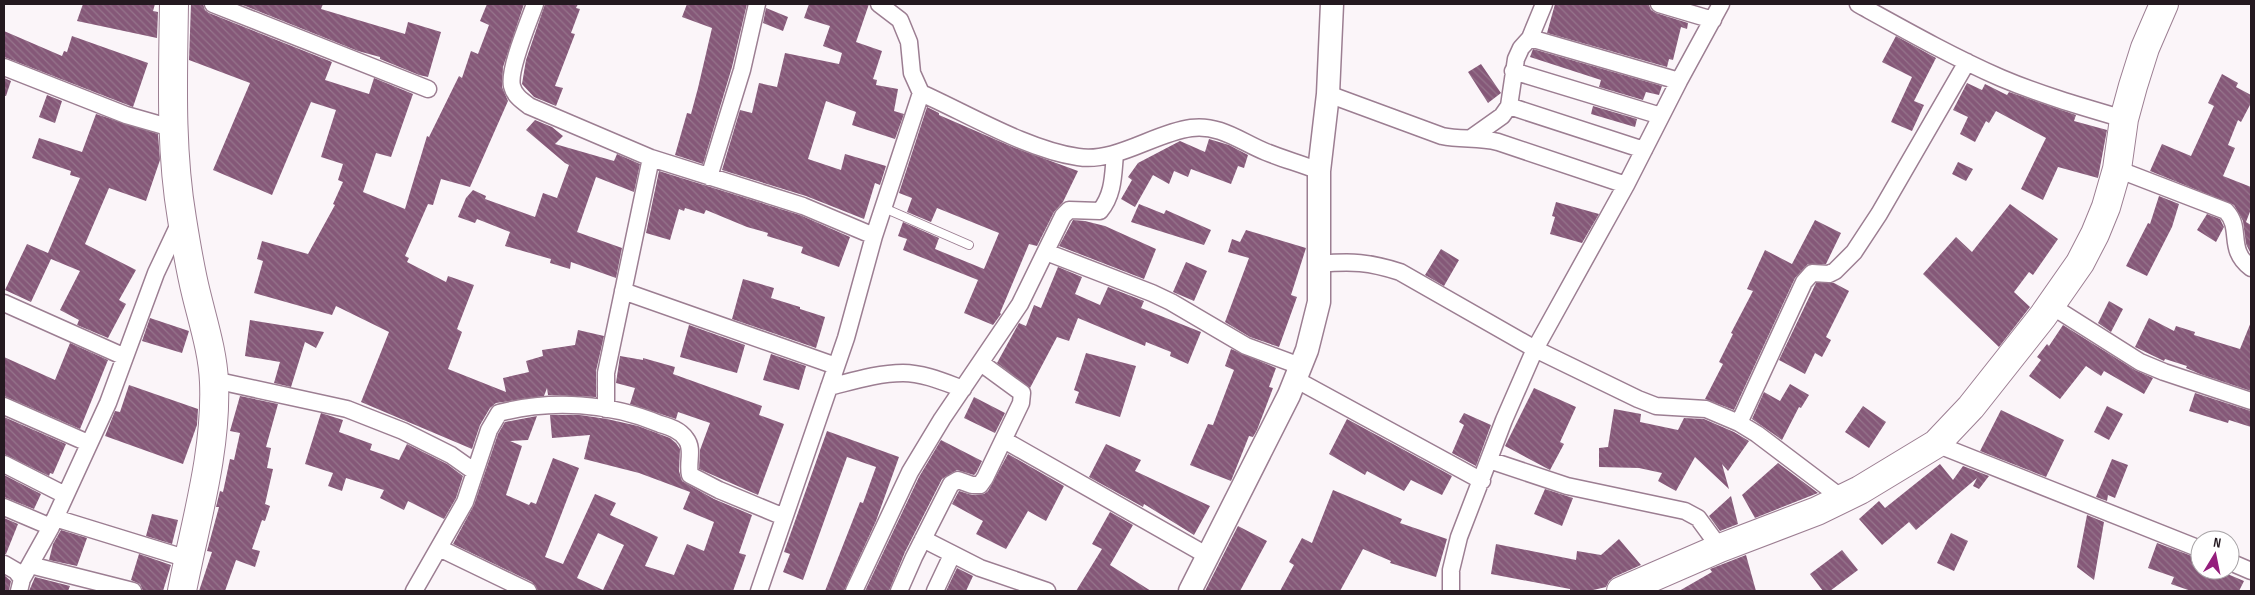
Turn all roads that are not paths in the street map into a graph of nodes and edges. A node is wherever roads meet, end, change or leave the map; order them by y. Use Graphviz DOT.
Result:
graph roads {
  1 [pos="174,4"];
  2 [pos="213,4"];
  3 [pos="535,4"];
  4 [pos="757,4"];
  5 [pos="879,4"];
  6 [pos="1332,4"];
  7 [pos="1544,4"];
  8 [pos="1659,4"];
  9 [pos="1721,4"];
  10 [pos="1858,4"];
  11 [pos="2164,4"];
  12 [pos="1713,20"];
  13 [pos="1530,38"];
  14 [pos="1966,62"];
  15 [pos="4,67"];
  16 [pos="1513,71"];
  17 [pos="1679,81"];
  18 [pos="428,89"];
  19 [pos="921,93"];
  20 [pos="1328,94"];
  21 [pos="1509,106"];
  22 [pos="1661,116"];
  23 [pos="2124,119"];
  24 [pos="175,129"];
  25 [pos="1471,138"];
  26 [pos="1644,150"];
  27 [pos="1115,154"];
  28 [pos="651,158"];
  29 [pos="2117,169"];
  30 [pos="1320,171"];
  31 [pos="709,177"];
  32 [pos="1626,185"];
  33 [pos="884,208"];
  34 [pos="182,217"];
  35 [pos="874,236"];
  36 [pos="969,245"];
  37 [pos="1046,252"];
  38 [pos="1319,264"];
  39 [pos="2251,268"];
  40 [pos="623,291"];
  41 [pos="4,303"];
  42 [pos="2050,305"];
  43 [pos="1535,349"];
  44 [pos="125,357"];
  45 [pos="981,363"];
  46 [pos="836,366"];
  47 [pos="1298,373"];
  48 [pos="214,380"];
  49 [pos="829,387"];
  50 [pos="963,389"];
  51 [pos="2251,401"];
  52 [pos="4,406"];
  53 [pos="606,409"];
  54 [pos="1739,423"];
  55 [pos="1004,440"];
  56 [pos="88,443"];
  57 [pos="1936,444"];
  58 [pos="1489,460"];
  59 [pos="4,464"];
  60 [pos="475,472"];
  61 [pos="1482,481"];
  62 [pos="65,495"];
  63 [pos="1843,499"];
  64 [pos="4,507"];
  65 [pos="784,517"];
  66 [pos="53,522"];
  67 [pos="923,539"];
  68 [pos="2190,545"];
  69 [pos="439,548"];
  70 [pos="1720,548"];
  71 [pos="952,555"];
  72 [pos="1208,556"];
  73 [pos="188,559"];
  74 [pos="4,564"];
  75 [pos="24,578"];
  76 [pos="133,591"];
  77 [pos="182,591"];
  78 [pos="414,591"];
  79 [pos="528,591"];
  80 [pos="759,591"];
  81 [pos="854,591"];
  82 [pos="899,591"];
  83 [pos="935,591"];
  84 [pos="1046,591"];
  85 [pos="1190,591"];
  86 [pos="1451,591"];
  87 [pos="1621,591"];
  1 -- 24 [label="highway"];
  2 -- 18 [label="street"];
  3 -- 28 [label="street"];
  4 -- 31 [label="street"];
  5 -- 19 [label="street"];
  6 -- 20 [label="street"];
  7 -- 13 [label="street"];
  8 -- 12 [label="street"];
  9 -- 12 [label="street"];
  10 -- 14 [label="street"];
  11 -- 23 [label="highway"];
  12 -- 17 [label="street"];
  13 -- 16 [label="street"];
  13 -- 17 [label="street"];
  14 -- 23 [label="street"];
  14 -- 54 [label="street"];
  15 -- 24 [label="street"];
  16 -- 21 [label="street"];
  16 -- 22 [label="street"];
  17 -- 22 [label="street"];
  19 -- 27 [label="street"];
  19 -- 33 [label="street"];
  20 -- 25 [label="street"];
  20 -- 30 [label="street"];
  21 -- 25 [label="street"];
  21 -- 26 [label="street"];
  22 -- 26 [label="street"];
  23 -- 29 [label="highway"];
  24 -- 34 [label="highway"];
  25 -- 32 [label="street"];
  26 -- 32 [label="street"];
  27 -- 30 [label="street"];
  27 -- 37 [label="street"];
  28 -- 31 [label="street"];
  28 -- 40 [label="street"];
  29 -- 39 [label="street"];
  29 -- 42 [label="highway"];
  30 -- 38 [label="street"];
  31 -- 35 [label="street"];
  32 -- 43 [label="street"];
  33 -- 35 [label="street"];
  33 -- 36 [label="lane"];
  34 -- 44 [label="street"];
  34 -- 48 [label="highway"];
  35 -- 46 [label="street"];
  37 -- 45 [label="street"];
  37 -- 47 [label="street"];
  38 -- 43 [label="street"];
  38 -- 47 [label="street"];
  40 -- 46 [label="street"];
  40 -- 53 [label="street"];
  41 -- 44 [label="street"];
  42 -- 51 [label="street"];
  42 -- 57 [label="highway"];
  43 -- 54 [label="street"];
  43 -- 58 [label="street"];
  44 -- 56 [label="street"];
  45 -- 50 [label="street"];
  45 -- 55 [label="street"];
  46 -- 49 [label="street"];
  47 -- 61 [label="street"];
  47 -- 72 [label="street"];
  48 -- 60 [label="street"];
  48 -- 73 [label="highway"];
  49 -- 50 [label="street"];
  49 -- 65 [label="street"];
  50 -- 81 [label="street"];
  52 -- 56 [label="street"];
  53 -- 60 [label="street"];
  53 -- 65 [label="street"];
  54 -- 63 [label="street"];
  55 -- 67 [label="street"];
  55 -- 72 [label="street"];
  56 -- 62 [label="street"];
  57 -- 63 [label="highway"];
  57 -- 68 [label="street"];
  58 -- 61 [label="street"];
  58 -- 70 [label="street"];
  59 -- 62 [label="street"];
  60 -- 69 [label="street"];
  61 -- 86 [label="street"];
  62 -- 66 [label="street"];
  63 -- 70 [label="highway"];
  64 -- 66 [label="street"];
  65 -- 80 [label="street"];
  66 -- 73 [label="street"];
  66 -- 75 [label="street"];
  67 -- 71 [label="street"];
  67 -- 82 [label="street"];
  69 -- 78 [label="street"];
  69 -- 79 [label="street"];
  70 -- 87 [label="highway"];
  71 -- 83 [label="street"];
  71 -- 84 [label="street"];
  72 -- 85 [label="street"];
  73 -- 77 [label="highway"];
  74 -- 75 [label="street"];
  75 -- 76 [label="street"];
}
